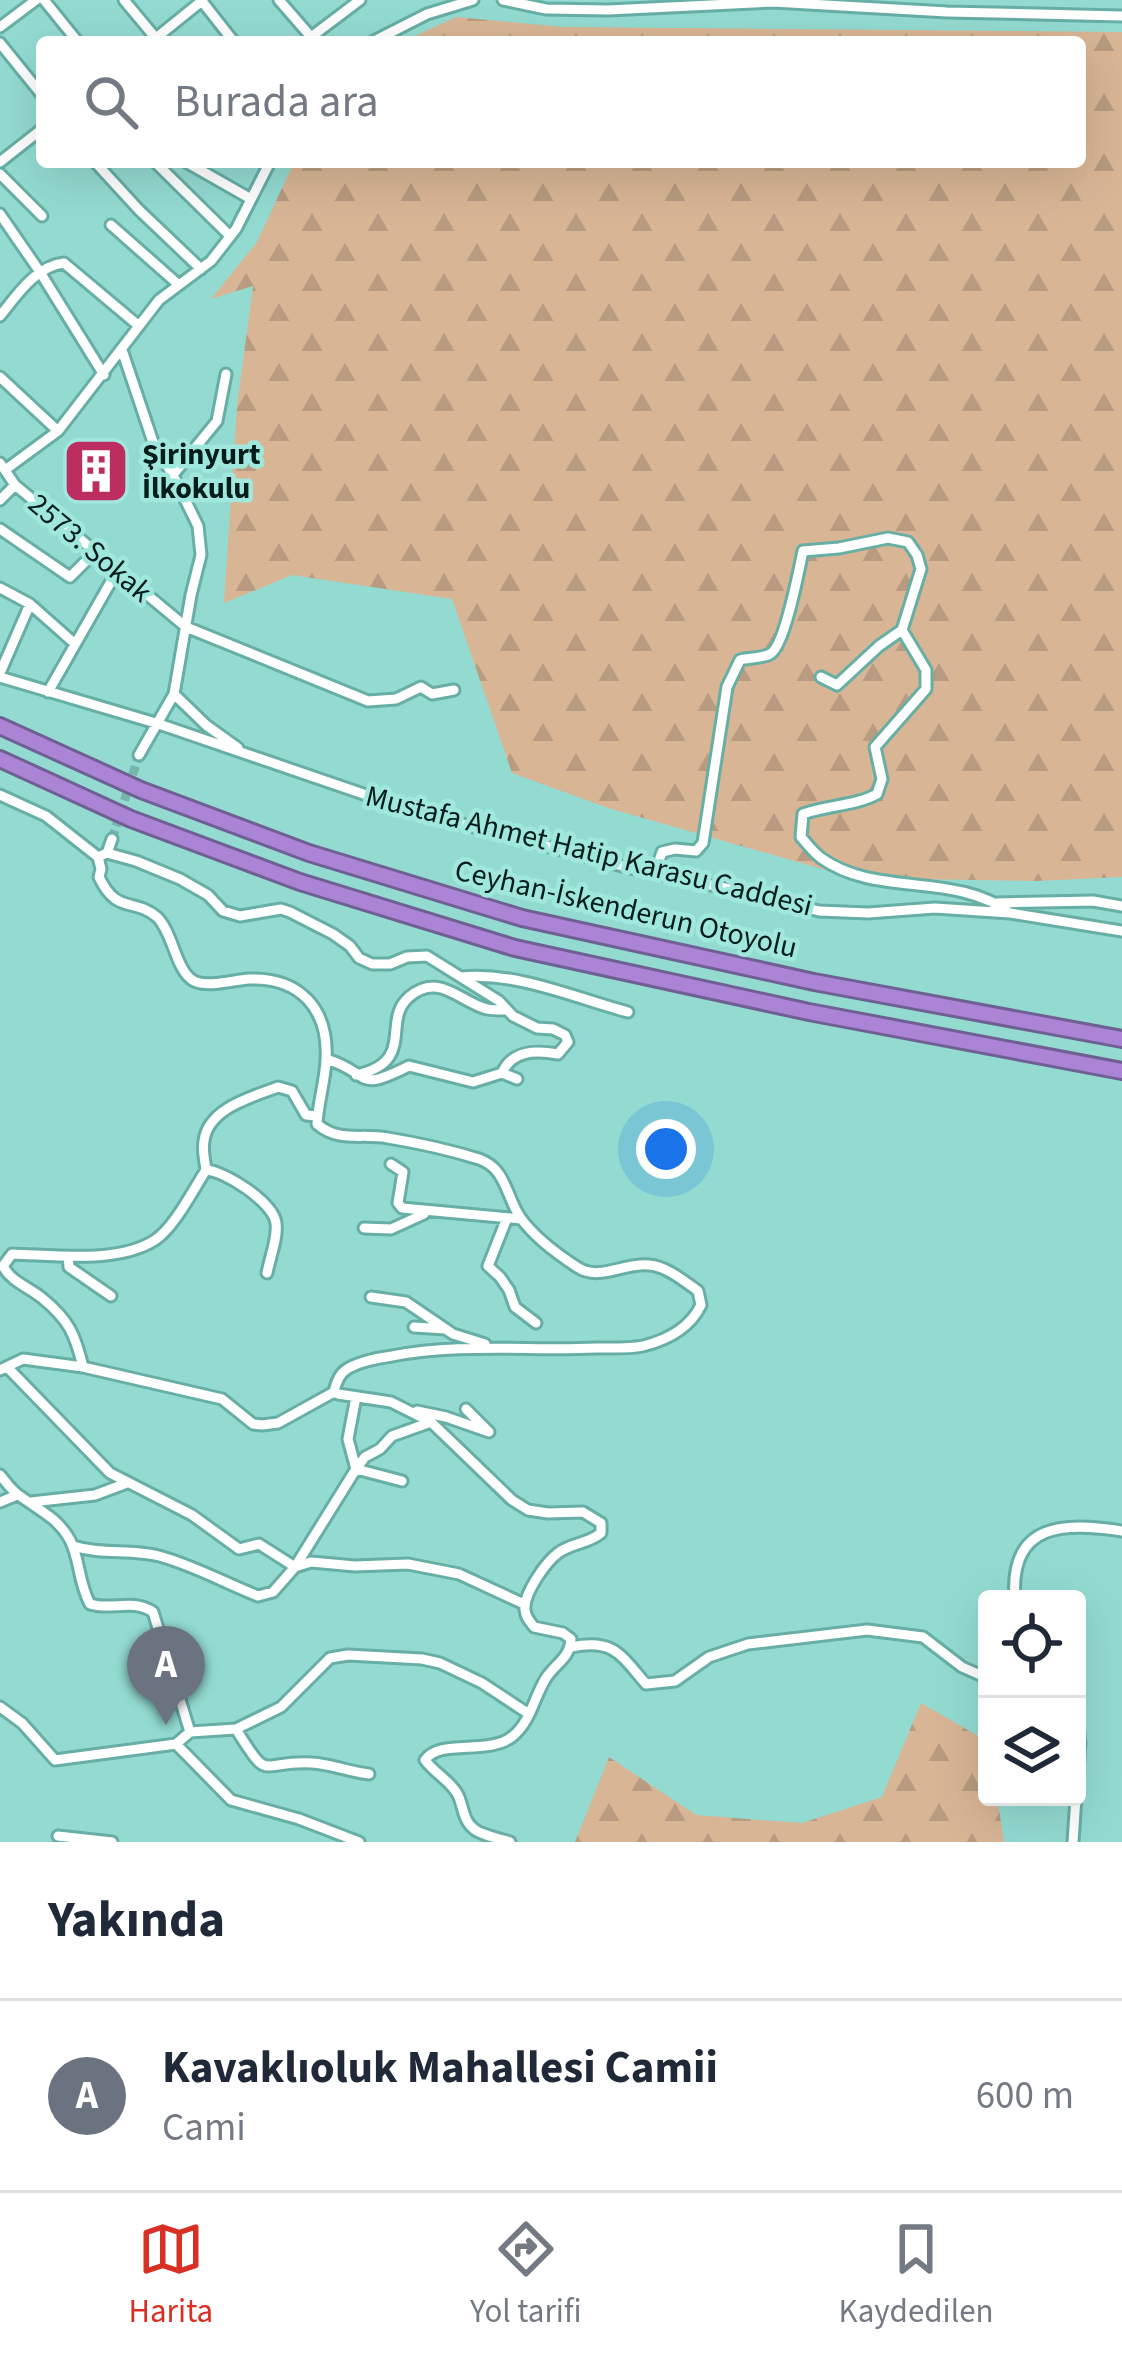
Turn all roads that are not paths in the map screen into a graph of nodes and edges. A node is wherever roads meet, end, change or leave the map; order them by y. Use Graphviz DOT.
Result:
graph roads {
  1 [pos="40,0"];
  2 [pos="124,0"];
  3 [pos="202,0"];
  4 [pos="279,0"];
  5 [pos="361,0"];
  6 [pos="473,0"];
  7 [pos="503,0"];
  8 [pos="556,0"];
  9 [pos="940,0"];
  10 [pos="998,0"];
  11 [pos="773,1"];
  12 [pos="802,2"];
  13 [pos="546,8"];
  14 [pos="984,11"];
  15 [pos="947,12"];
  16 [pos="1122,16"];
  17 [pos="0,27"];
  18 [pos="73,36"];
  19 [pos="151,36"];
  20 [pos="161,36"];
  21 [pos="229,36"];
  22 [pos="310,36"];
  23 [pos="318,36"];
  24 [pos="383,36"];
  25 [pos="0,43"];
  26 [pos="36,87"];
  27 [pos="36,134"];
  28 [pos="0,162"];
  29 [pos="100,168"];
  30 [pos="161,168"];
  31 [pos="197,168"];
  32 [pos="264,168"];
  33 [pos="0,174"];
  34 [pos="251,199"];
  35 [pos="0,214"];
  36 [pos="42,216"];
  37 [pos="111,225"];
  38 [pos="230,236"];
  39 [pos="201,268"];
  40 [pos="40,272"];
  41 [pos="179,285"];
  42 [pos="0,315"];
  43 [pos="139,326"];
  44 [pos="122,350"];
  45 [pos="226,374"];
  46 [pos="104,375"];
  47 [pos="0,377"];
  48 [pos="58,431"];
  49 [pos="2,466"];
  50 [pos="173,476"];
  51 [pos="15,485"];
  52 [pos="0,500"];
  53 [pos="0,529"];
  54 [pos="94,553"];
  55 [pos="117,572"];
  56 [pos="0,588"];
  57 [pos="30,604"];
  58 [pos="186,627"];
  59 [pos="902,630"];
  60 [pos="74,643"];
  61 [pos="0,675"];
  62 [pos="821,677"];
  63 [pos="454,690"];
  64 [pos="49,692"];
  65 [pos="174,694"];
  66 [pos="159,724"];
  67 [pos="0,726"];
  68 [pos="140,755"];
  69 [pos="0,759"];
  70 [pos="256,759"];
  71 [pos="0,794"];
  72 [pos="112,839"];
  73 [pos="103,855"];
  74 [pos="655,873"];
  75 [pos="997,903"];
  76 [pos="1122,906"];
  77 [pos="1010,913"];
  78 [pos="1122,931"];
  79 [pos="460,977"];
  80 [pos="506,1010"];
  81 [pos="628,1012"];
  82 [pos="1122,1039"];
  83 [pos="326,1059"];
  84 [pos="1122,1070"];
  85 [pos="502,1073"];
  86 [pos="356,1075"];
  87 [pos="517,1079"];
  88 [pos="317,1116"];
  89 [pos="391,1164"];
  90 [pos="206,1170"];
  91 [pos="429,1212"];
  92 [pos="507,1218"];
  93 [pos="521,1219"];
  94 [pos="364,1228"];
  95 [pos="68,1256"];
  96 [pos="267,1273"];
  97 [pos="110,1296"];
  98 [pos="371,1298"];
  99 [pos="536,1323"];
  100 [pos="414,1327"];
  101 [pos="446,1329"];
  102 [pos="496,1348"];
  103 [pos="82,1367"];
  104 [pos="4,1369"];
  105 [pos="334,1392"];
  106 [pos="356,1397"];
  107 [pos="466,1408"];
  108 [pos="407,1410"];
  109 [pos="431,1422"];
  110 [pos="356,1469"];
  111 [pos="0,1475"];
  112 [pos="402,1481"];
  113 [pos="127,1484"];
  114 [pos="17,1495"];
  115 [pos="0,1502"];
  116 [pos="31,1502"];
  117 [pos="1122,1532"];
  118 [pos="73,1546"];
  119 [pos="295,1567"];
  120 [pos="1015,1590"];
  121 [pos="524,1604"];
  122 [pos="572,1646"];
  123 [pos="978,1674"];
  124 [pos="0,1707"];
  125 [pos="529,1714"];
  126 [pos="236,1730"];
  127 [pos="190,1732"];
  128 [pos="176,1744"];
  129 [pos="368,1774"];
  130 [pos="1075,1806"];
  131 [pos="58,1836"];
  132 [pos="112,1842"];
  133 [pos="359,1842"];
  134 [pos="510,1842"];
  135 [pos="1073,1842"];
  1 -- 17 [label="street"];
  1 -- 18 [label="street"];
  2 -- 19 [label="street"];
  3 -- 20 [label="street"];
  3 -- 21 [label="street"];
  4 -- 22 [label="street"];
  5 -- 23 [label="street"];
  6 -- 24 [label="street"];
  7 -- 13 [label="street"];
  8 -- 13 [label="street"];
  9 -- 15 [label="street"];
  10 -- 14 [label="street"];
  11 -- 12 [label="street"];
  11 -- 13 [label="street"];
  12 -- 15 [label="street"];
  14 -- 15 [label="street"];
  14 -- 16 [label="street"];
  25 -- 26 [label="street"];
  27 -- 28 [label="street"];
  29 -- 39 [label="street"];
  30 -- 38 [label="street"];
  31 -- 34 [label="street"];
  32 -- 34 [label="street"];
  33 -- 36 [label="street"];
  34 -- 38 [label="street"];
  35 -- 40 [label="street"];
  37 -- 41 [label="street"];
  38 -- 39 [label="street"];
  39 -- 41 [label="street"];
  40 -- 42 [label="street"];
  40 -- 43 [label="street"];
  40 -- 46 [label="street"];
  41 -- 43 [label="street"];
  43 -- 44 [label="street"];
  44 -- 46 [label="street"];
  44 -- 50 [label="street"];
  45 -- 50 [label="street"];
  46 -- 48 [label="street"];
  47 -- 48 [label="street"];
  48 -- 49 [label="street"];
  49 -- 51 [label="street, 2573. Sokak"];
  50 -- 58 [label="street"];
  51 -- 52 [label="street"];
  51 -- 54 [label="street, 2573. Sokak"];
  53 -- 54 [label="street"];
  54 -- 55 [label="street, 2573. Sokak"];
  55 -- 58 [label="street, 2573. Sokak"];
  55 -- 60 [label="street"];
  56 -- 57 [label="street"];
  57 -- 60 [label="street"];
  57 -- 61 [label="street"];
  58 -- 63 [label="street, 2573. Sokak"];
  58 -- 65 [label="street"];
  59 -- 62 [label="street"];
  59 -- 74 [label="street"];
  59 -- 75 [label="street"];
  60 -- 64 [label="street"];
  61 -- 64 [label="street, Mustafa Ahmet Hatip Karasu Caddesi"];
  64 -- 66 [label="street, Mustafa Ahmet Hatip Karasu Caddesi"];
  65 -- 66 [label="street"];
  65 -- 70 [label="street"];
  66 -- 68 [label="street"];
  66 -- 70 [label="street, Mustafa Ahmet Hatip Karasu Caddesi"];
  67 -- 82 [label="highway, Ceyhan-İskenderun Otoyolu"];
  69 -- 84 [label="highway, Ceyhan-İskenderun Otoyolu"];
  70 -- 74 [label="street, Mustafa Ahmet Hatip Karasu Caddesi"];
  71 -- 73 [label="street"];
  72 -- 73 [label="street"];
  73 -- 79 [label="street"];
  73 -- 83 [label="street"];
  74 -- 77 [label="street, Mustafa Ahmet Hatip Karasu Caddesi"];
  75 -- 76 [label="street"];
  75 -- 77 [label="street"];
  77 -- 78 [label="street, Mustafa Ahmet Hatip Karasu Caddesi"];
  79 -- 80 [label="street"];
  79 -- 81 [label="street"];
  80 -- 85 [label="street"];
  80 -- 86 [label="street"];
  83 -- 86 [label="street"];
  83 -- 88 [label="street"];
  85 -- 86 [label="street"];
  85 -- 87 [label="street"];
  88 -- 90 [label="street"];
  88 -- 93 [label="street"];
  89 -- 91 [label="street"];
  90 -- 95 [label="street"];
  90 -- 96 [label="street"];
  91 -- 92 [label="street"];
  91 -- 94 [label="street"];
  92 -- 93 [label="street"];
  92 -- 99 [label="street"];
  93 -- 102 [label="street"];
  95 -- 97 [label="street"];
  95 -- 103 [label="street"];
  98 -- 101 [label="street"];
  100 -- 101 [label="street"];
  101 -- 102 [label="street"];
  102 -- 105 [label="street"];
  103 -- 104 [label="street"];
  103 -- 105 [label="street"];
  104 -- 113 [label="street"];
  105 -- 106 [label="street"];
  106 -- 108 [label="street"];
  106 -- 110 [label="street"];
  107 -- 108 [label="street"];
  108 -- 109 [label="street"];
  109 -- 110 [label="street"];
  109 -- 121 [label="street"];
  110 -- 112 [label="street"];
  110 -- 119 [label="street"];
  111 -- 114 [label="street"];
  113 -- 116 [label="street"];
  113 -- 119 [label="street"];
  114 -- 115 [label="street"];
  114 -- 116 [label="street"];
  116 -- 118 [label="street"];
  117 -- 120 [label="street"];
  118 -- 119 [label="street"];
  118 -- 127 [label="street"];
  119 -- 121 [label="street"];
  121 -- 122 [label="street"];
  122 -- 123 [label="street"];
  122 -- 125 [label="street"];
  124 -- 128 [label="street"];
  125 -- 126 [label="street"];
  125 -- 134 [label="street"];
  126 -- 127 [label="street"];
  126 -- 129 [label="street"];
  127 -- 128 [label="street"];
  128 -- 133 [label="street"];
  130 -- 135 [label="street"];
  131 -- 132 [label="street"];
}
